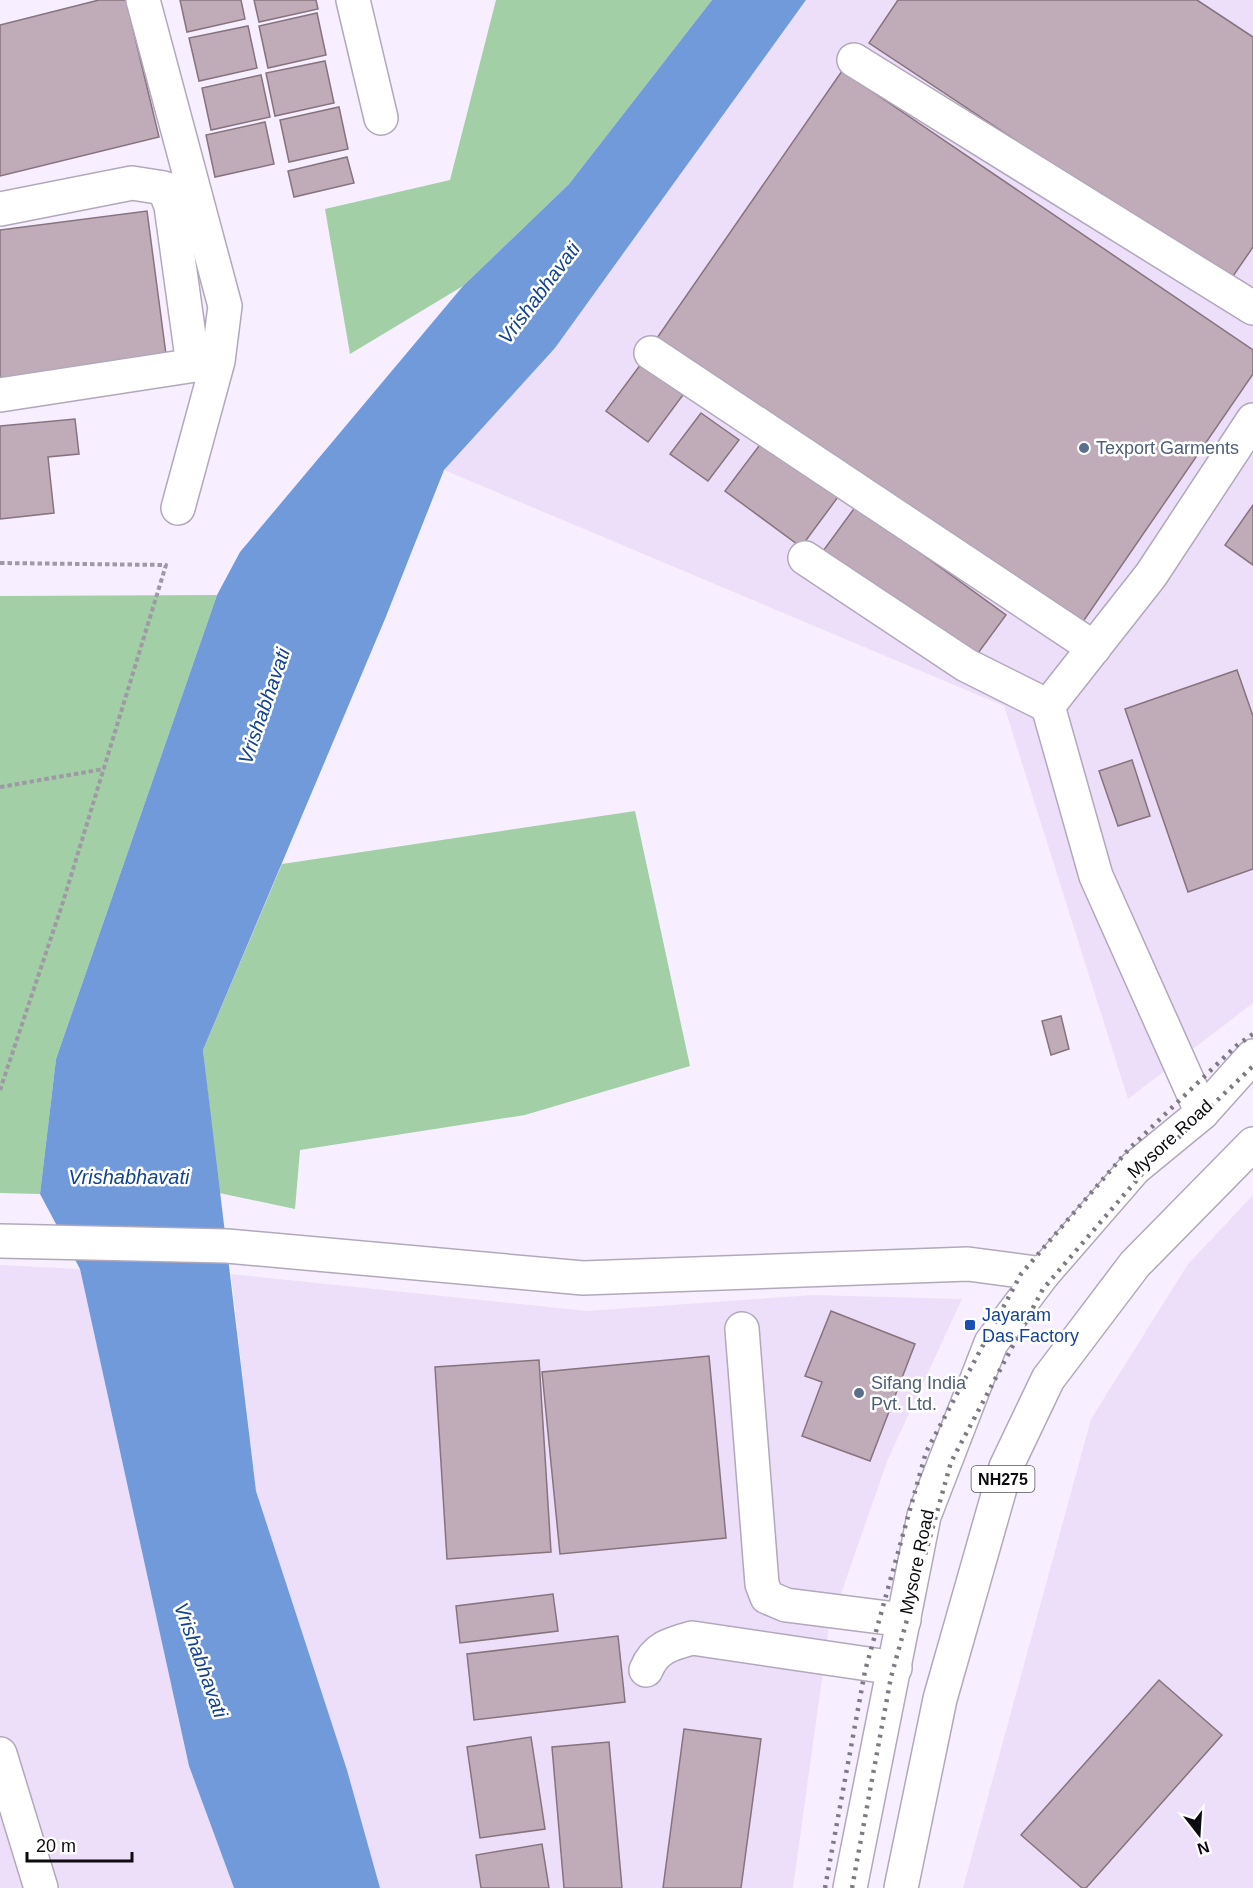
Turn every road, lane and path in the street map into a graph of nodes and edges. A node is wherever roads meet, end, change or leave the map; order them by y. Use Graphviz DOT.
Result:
graph roads {
  1 [pos="143,0"];
  2 [pos="353,0"];
  3 [pos="855,60"];
  4 [pos="381,118"];
  5 [pos="0,209"];
  6 [pos="1253,308"];
  7 [pos="651,353"];
  8 [pos="205,363"];
  9 [pos="0,395"];
  10 [pos="1253,420"];
  11 [pos="178,508"];
  12 [pos="805,558"];
  13 [pos="0,563"];
  14 [pos="1094,648"];
  15 [pos="1048,706"];
  16 [pos="104,769"];
  17 [pos="0,788"];
  18 [pos="1253,1056"];
  19 [pos="0,1090"];
  20 [pos="1202,1113"];
  21 [pos="1253,1144"];
  22 [pos="0,1241"];
  23 [pos="1043,1274"];
  24 [pos="742,1329"];
  25 [pos="904,1620"];
  26 [pos="895,1668"];
  27 [pos="646,1670"];
  28 [pos="0,1754"];
  29 [pos="41,1888"];
  30 [pos="850,1888"];
  31 [pos="901,1888"];
  1 -- 8 [label="main road"];
  2 -- 4 [label="main road"];
  3 -- 6 [label="main road"];
  5 -- 8 [label="main road"];
  7 -- 14 [label="main road"];
  8 -- 9 [label="main road"];
  8 -- 11 [label="main road"];
  10 -- 14 [label="main road"];
  12 -- 15 [label="main road"];
  13 -- 16 [label="path"];
  14 -- 15 [label="main road"];
  15 -- 20 [label="main road"];
  16 -- 17 [label="path"];
  16 -- 19 [label="path"];
  18 -- 20 [label="main road, Mysore Road / NH275"];
  20 -- 23 [label="main road, Mysore Road / NH275"];
  21 -- 31 [label="main road, NH275"];
  22 -- 23 [label="main road"];
  23 -- 25 [label="main road, Mysore Road / NH275"];
  24 -- 25 [label="main road"];
  25 -- 26 [label="main road, Mysore Road / NH275"];
  26 -- 27 [label="main road"];
  26 -- 30 [label="main road, Mysore Road / NH275"];
  28 -- 29 [label="main road"];
}
